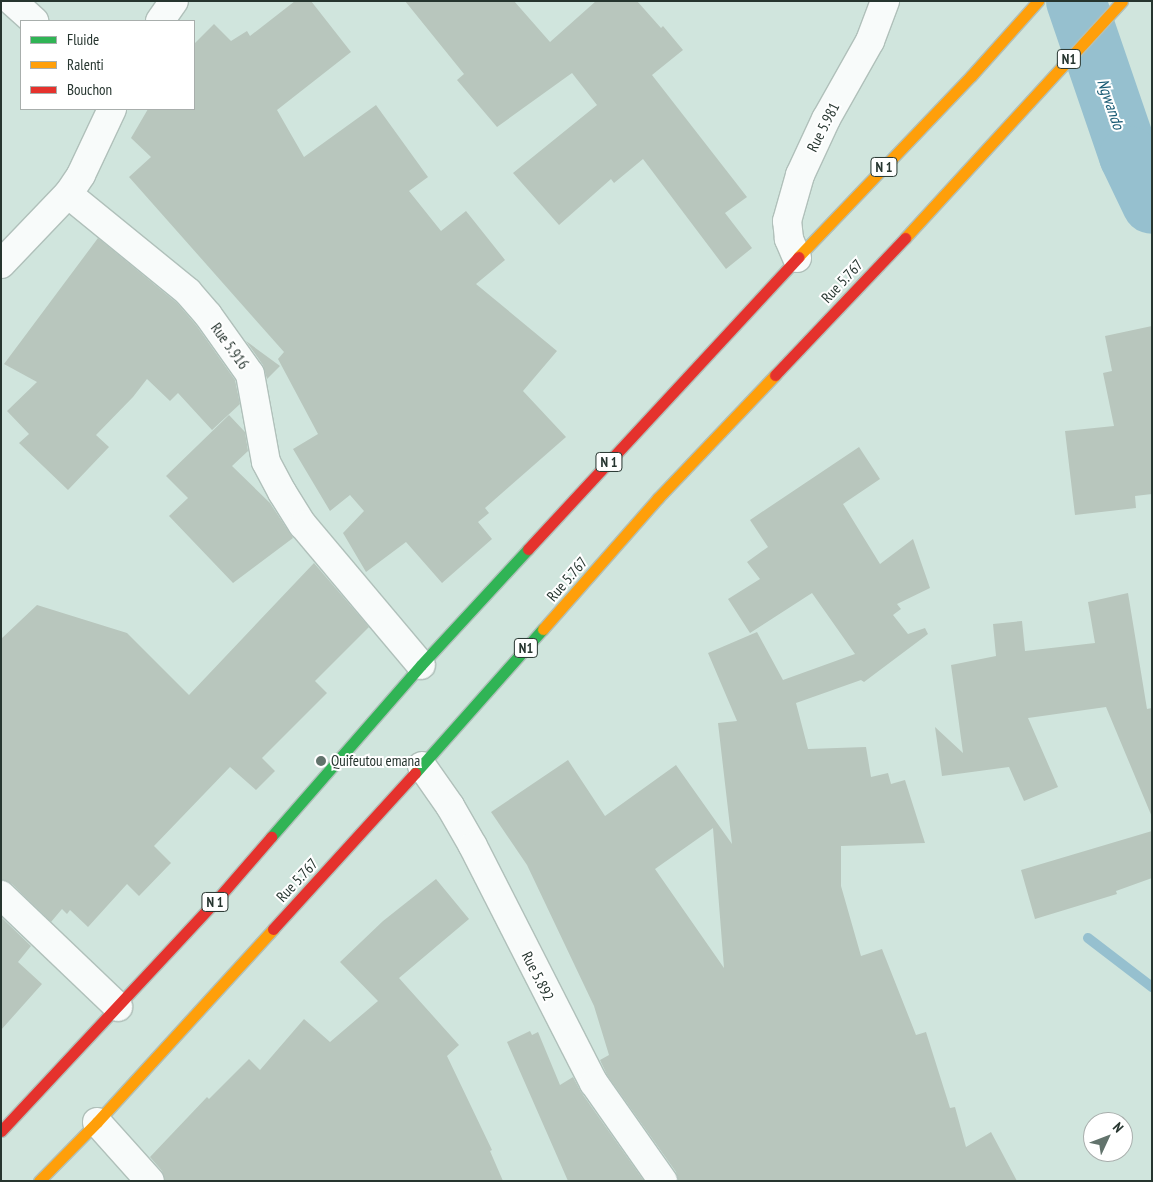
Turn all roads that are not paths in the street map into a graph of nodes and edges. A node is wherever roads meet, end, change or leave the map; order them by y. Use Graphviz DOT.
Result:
graph roads {
  1 [pos="12,1"];
  2 [pos="174,1"];
  3 [pos="885,1"];
  4 [pos="1038,1"];
  5 [pos="1122,1"];
  6 [pos="33,20"];
  7 [pos="161,20"];
  8 [pos="112,110"];
  9 [pos="68,194"];
  10 [pos="797,258"];
  11 [pos="1,264"];
  12 [pos="421,665"];
  13 [pos="422,766"];
  14 [pos="1,895"];
  15 [pos="118,1008"];
  16 [pos="97,1122"];
  17 [pos="1,1132"];
  18 [pos="39,1181"];
  19 [pos="150,1181"];
  20 [pos="663,1181"];
  1 -- 6 [label="street"];
  2 -- 7 [label="street"];
  3 -- 10 [label="street, Rue 5.981"];
  4 -- 10 [label="highway, N 1"];
  5 -- 13 [label="highway, Rue 5.767 / N1"];
  8 -- 9 [label="street"];
  9 -- 11 [label="street"];
  9 -- 12 [label="street, Rue 5.916"];
  10 -- 12 [label="highway, N 1"];
  12 -- 15 [label="highway, N 1"];
  13 -- 16 [label="highway, Rue 5.767 / N1"];
  13 -- 20 [label="street, Rue 5.892"];
  14 -- 15 [label="street"];
  15 -- 17 [label="highway, N 1"];
  16 -- 18 [label="highway, Rue 5.767 / N1"];
  16 -- 19 [label="street"];
}
